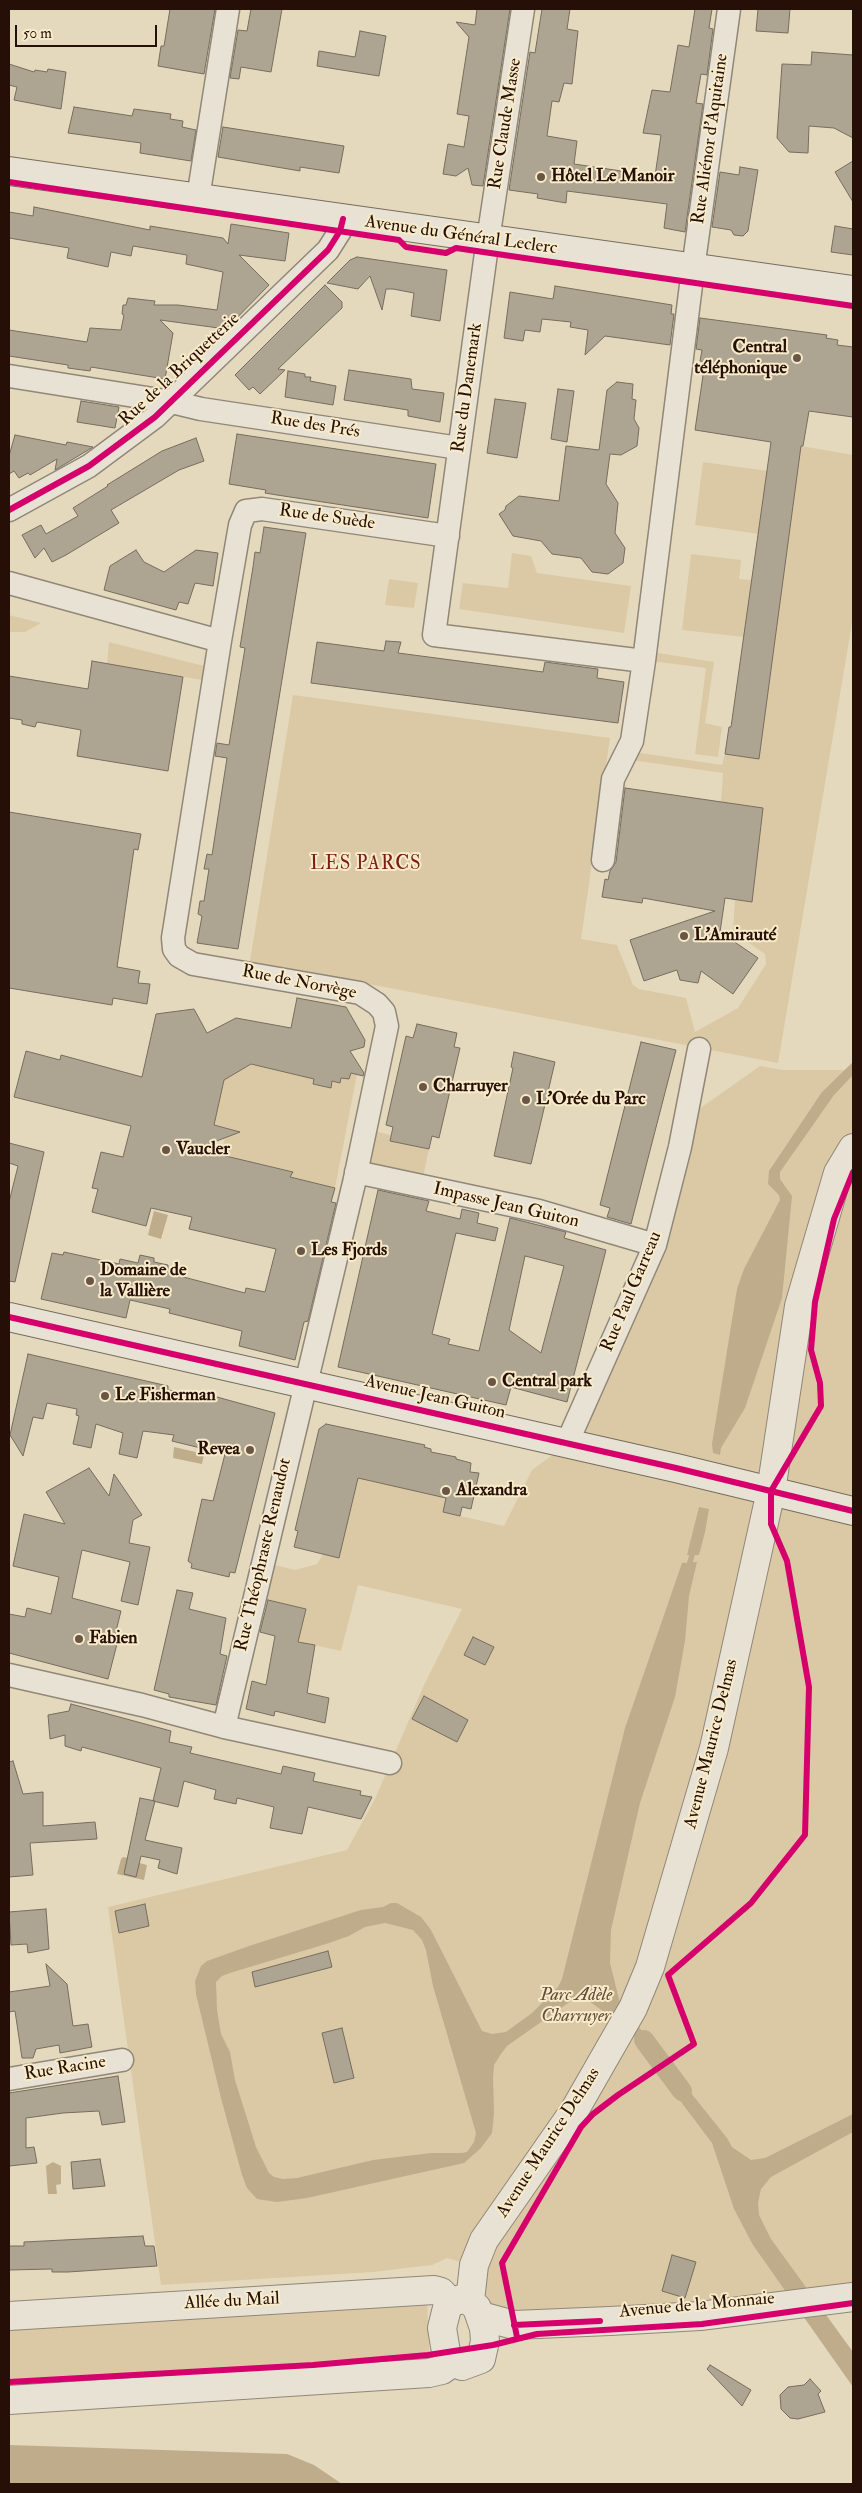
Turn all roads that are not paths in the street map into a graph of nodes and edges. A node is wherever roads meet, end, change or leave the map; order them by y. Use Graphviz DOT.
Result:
graph roads {
  1 [pos="228,9"];
  2 [pos="523,9"];
  3 [pos="728,9"];
  4 [pos="9,171"];
  5 [pos="198,198"];
  6 [pos="343,219"];
  7 [pos="488,240"];
  8 [pos="693,269"];
  9 [pos="853,290"];
  10 [pos="9,376"];
  11 [pos="172,402"];
  12 [pos="459,448"];
  13 [pos="9,510"];
  14 [pos="448,536"];
  15 [pos="9,583"];
  16 [pos="220,641"];
  17 [pos="644,661"];
  18 [pos="603,860"];
  19 [pos="699,1049"];
  20 [pos="853,1148"];
  21 [pos="356,1172"];
  22 [pos="655,1245"];
  23 [pos="9,1317"];
  24 [pos="305,1384"];
  25 [pos="567,1443"];
  26 [pos="771,1491"];
  27 [pos="853,1511"];
  28 [pos="9,1675"];
  29 [pos="224,1727"];
  30 [pos="390,1763"];
  31 [pos="122,2060"];
  32 [pos="9,2079"];
  33 [pos="842,2298"];
  34 [pos="467,2306"];
  35 [pos="9,2316"];
  36 [pos="453,2362"];
  37 [pos="9,2400"];
  1 -- 5 [label="street"];
  2 -- 7 [label="street, Rue Claude Masse"];
  3 -- 8 [label="street, Rue Aliénor d'Aquitaine"];
  4 -- 5 [label="street, Avenue du Général Leclerc"];
  5 -- 6 [label="street, Avenue du Général Leclerc"];
  6 -- 7 [label="street, Avenue du Général Leclerc"];
  6 -- 11 [label="street, Rue de la Briquetterie"];
  7 -- 8 [label="street, Avenue du Général Leclerc"];
  7 -- 12 [label="street, Rue du Danemark"];
  8 -- 9 [label="street, Avenue du Général Leclerc"];
  8 -- 17 [label="street"];
  10 -- 11 [label="street, Rue des Prés"];
  11 -- 12 [label="street, Rue des Prés"];
  11 -- 13 [label="street, Rue de la Briquetterie"];
  12 -- 14 [label="street, Rue du Danemark"];
  14 -- 16 [label="street, Rue de Suède"];
  14 -- 17 [label="street"];
  15 -- 16 [label="street"];
  16 -- 21 [label="street, Rue de Norvège"];
  17 -- 18 [label="street"];
  19 -- 22 [label="street, Rue Paul Garreau"];
  20 -- 26 [label="street, Avenue Maurice Delmas"];
  21 -- 22 [label="street, Impasse Jean Guiton"];
  21 -- 24 [label="street, Rue de Norvège"];
  22 -- 25 [label="street, Rue Paul Garreau"];
  23 -- 24 [label="street, Avenue Jean Guiton"];
  24 -- 25 [label="street, Avenue Jean Guiton"];
  24 -- 29 [label="street, Rue Théophraste Renaudot"];
  25 -- 26 [label="street, Avenue Jean Guiton"];
  26 -- 27 [label="street, Avenue Jean Guiton"];
  26 -- 34 [label="street, Avenue Maurice Delmas"];
  28 -- 29 [label="street"];
  29 -- 30 [label="street"];
  31 -- 32 [label="street, Rue Racine"];
  33 -- 34 [label="street, Avenue de la Monnaie"];
  34 -- 35 [label="street, Allée du Mail"];
  34 -- 36 [label="street"];
  34 -- 36 [label="street"];
  36 -- 37 [label="street"];
}
